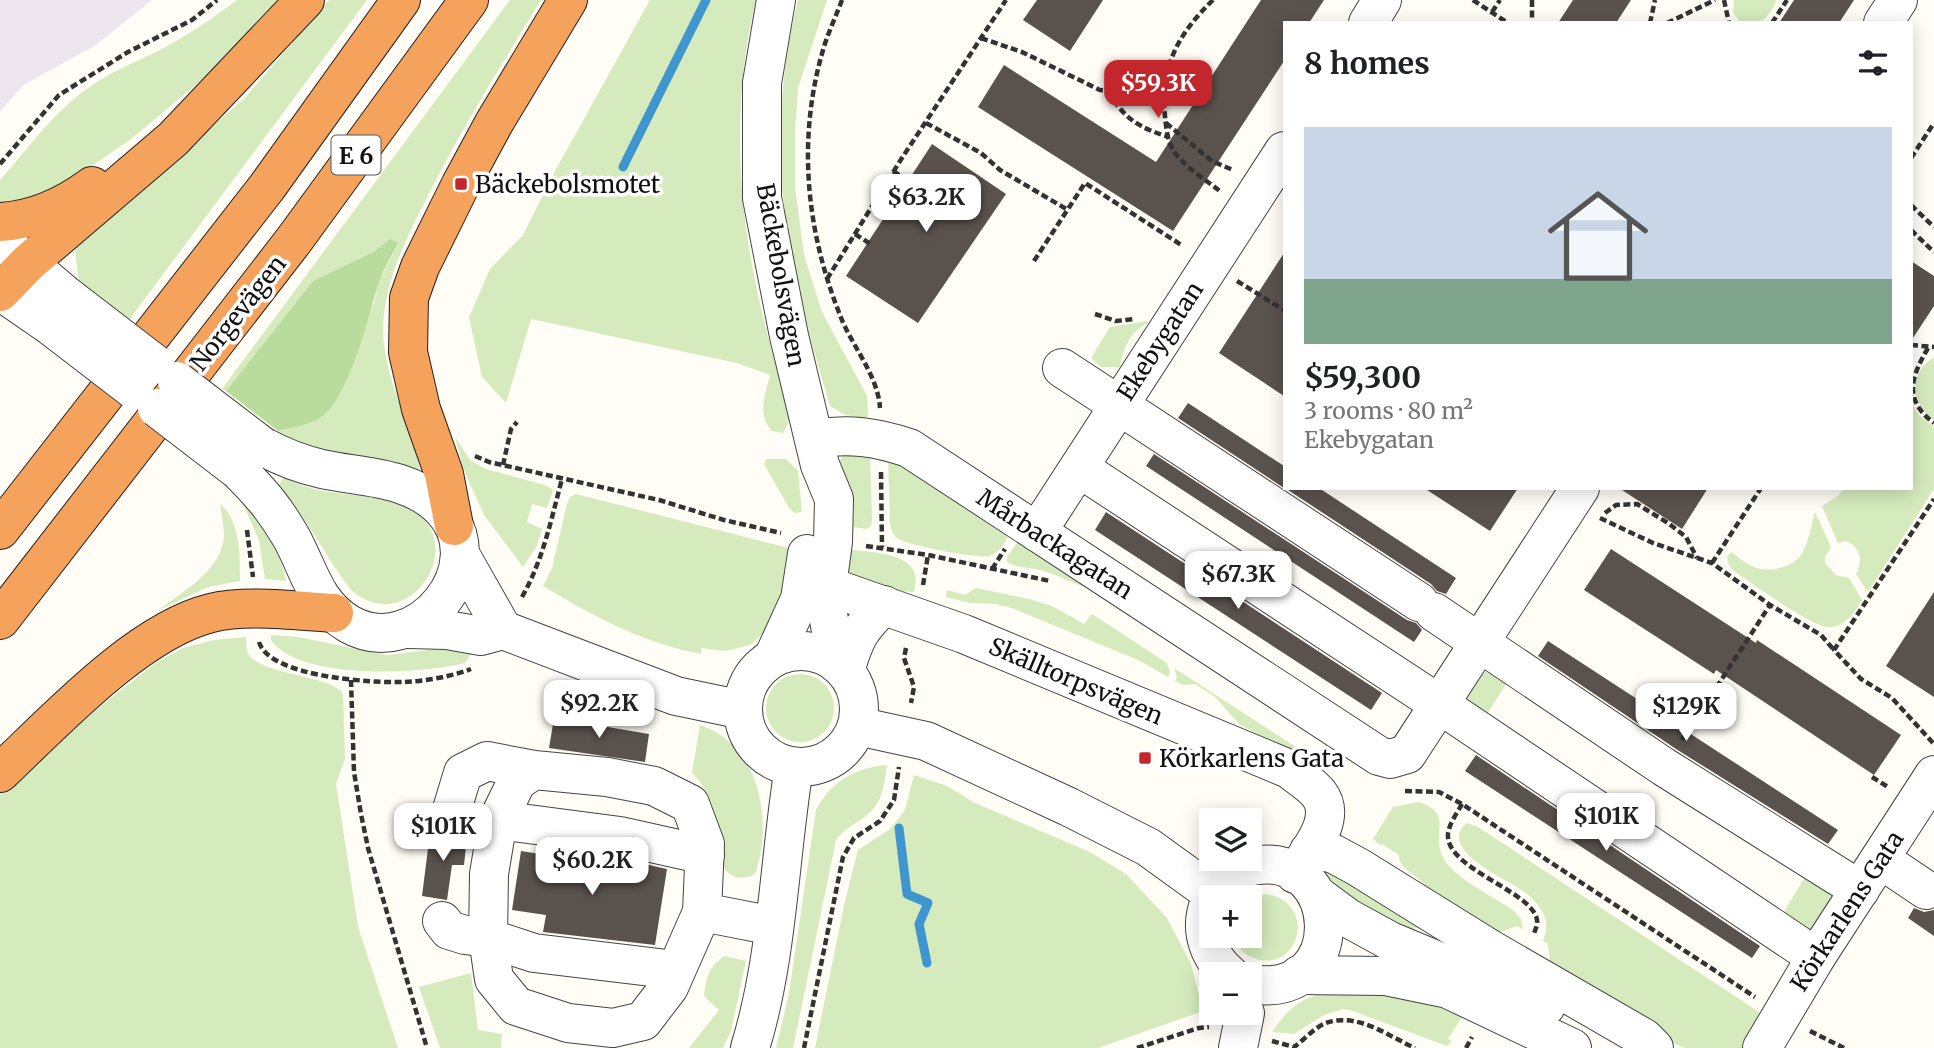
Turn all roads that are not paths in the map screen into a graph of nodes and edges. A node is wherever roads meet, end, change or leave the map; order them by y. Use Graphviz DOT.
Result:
graph roads {
  1 [pos="305,0"];
  2 [pos="401,0"];
  3 [pos="469,0"];
  4 [pos="568,0"];
  5 [pos="776,0"];
  6 [pos="1382,0"];
  7 [pos="1898,0"];
  8 [pos="1369,21"];
  9 [pos="1883,21"];
  10 [pos="207,104"];
  11 [pos="1283,152"];
  12 [pos="0,222"];
  13 [pos="0,239"];
  14 [pos="28,263"];
  15 [pos="0,292"];
  16 [pos="56,309"];
  17 [pos="1062,368"];
  18 [pos="1119,405"];
  19 [pos="817,452"];
  20 [pos="250,459"];
  21 [pos="1079,468"];
  22 [pos="1584,502"];
  23 [pos="0,530"];
  24 [pos="1037,532"];
  25 [pos="457,541"];
  26 [pos="816,582"];
  27 [pos="899,610"];
  28 [pos="334,613"];
  29 [pos="0,620"];
  30 [pos="408,629"];
  31 [pos="503,630"];
  32 [pos="1479,642"];
  33 [pos="773,659"];
  34 [pos="841,667"];
  35 [pos="1439,705"];
  36 [pos="743,710"];
  37 [pos="857,726"];
  38 [pos="794,767"];
  39 [pos="534,770"];
  40 [pos="0,773"];
  41 [pos="1934,775"];
  42 [pos="450,816"];
  43 [pos="498,820"];
  44 [pos="705,855"];
  45 [pos="1307,873"];
  46 [pos="1870,874"];
  47 [pos="1222,885"];
  48 [pos="1199,887"];
  49 [pos="1926,890"];
  50 [pos="702,912"];
  51 [pos="442,921"];
  52 [pos="773,926"];
  53 [pos="488,938"];
  54 [pos="1816,957"];
  55 [pos="676,971"];
  56 [pos="1299,975"];
  57 [pos="1262,987"];
  58 [pos="1241,1025"];
  59 [pos="750,1048"];
  60 [pos="1238,1048"];
  61 [pos="1572,1048"];
  62 [pos="1629,1048"];
  63 [pos="1654,1048"];
  64 [pos="1762,1048"];
  1 -- 10 [label="highway"];
  2 -- 23 [label="highway, E 6"];
  3 -- 29 [label="highway, Norgevägen / E 6"];
  4 -- 25 [label="highway"];
  5 -- 19 [label="street, Bäckebolsvägen"];
  6 -- 8 [label="street"];
  7 -- 9 [label="street"];
  10 -- 12 [label="highway"];
  10 -- 14 [label="highway"];
  11 -- 18 [label="street, Ekebygatan"];
  13 -- 14 [label="street"];
  14 -- 15 [label="highway"];
  14 -- 16 [label="street"];
  15 -- 16 [label="street"];
  16 -- 20 [label="street, bridge"];
  17 -- 18 [label="street"];
  18 -- 21 [label="street, Ekebygatan"];
  18 -- 32 [label="street"];
  19 -- 24 [label="street, Mårbackagatan"];
  19 -- 26 [label="street"];
  20 -- 25 [label="street"];
  20 -- 28 [label="street"];
  21 -- 24 [label="street, Ekebygatan"];
  21 -- 35 [label="street"];
  22 -- 32 [label="street, Mårbackagatan"];
  24 -- 35 [label="street, Mårbackagatan"];
  25 -- 30 [label="street"];
  25 -- 31 [label="street"];
  26 -- 27 [label="street, Skälltorpsvägen"];
  26 -- 33 [label="street"];
  26 -- 34 [label="street"];
  27 -- 34 [label="street"];
  27 -- 45 [label="street, Skälltorpsvägen"];
  28 -- 30 [label="street"];
  28 -- 40 [label="highway"];
  30 -- 31 [label="street"];
  31 -- 36 [label="street"];
  32 -- 35 [label="street, Mårbackagatan"];
  32 -- 46 [label="street"];
  33 -- 34 [label="street"];
  33 -- 36 [label="street"];
  34 -- 37 [label="street"];
  35 -- 54 [label="street"];
  36 -- 38 [label="street"];
  37 -- 38 [label="street"];
  37 -- 48 [label="street"];
  38 -- 52 [label="street"];
  39 -- 42 [label="street"];
  39 -- 43 [label="street"];
  39 -- 44 [label="street"];
  41 -- 46 [label="street, Körkarlens Gata"];
  43 -- 44 [label="street"];
  43 -- 53 [label="street"];
  44 -- 50 [label="street"];
  45 -- 47 [label="street"];
  45 -- 56 [label="street"];
  45 -- 62 [label="street"];
  45 -- 63 [label="street"];
  46 -- 49 [label="street"];
  46 -- 54 [label="street, Körkarlens Gata"];
  50 -- 52 [label="street"];
  50 -- 55 [label="street"];
  51 -- 53 [label="street"];
  52 -- 59 [label="street"];
  53 -- 55 [label="street"];
  53 -- 55 [label="street"];
  54 -- 64 [label="street, Körkarlens Gata"];
  56 -- 57 [label="street"];
  56 -- 61 [label="street"];
  58 -- 60 [label="street"];
}
